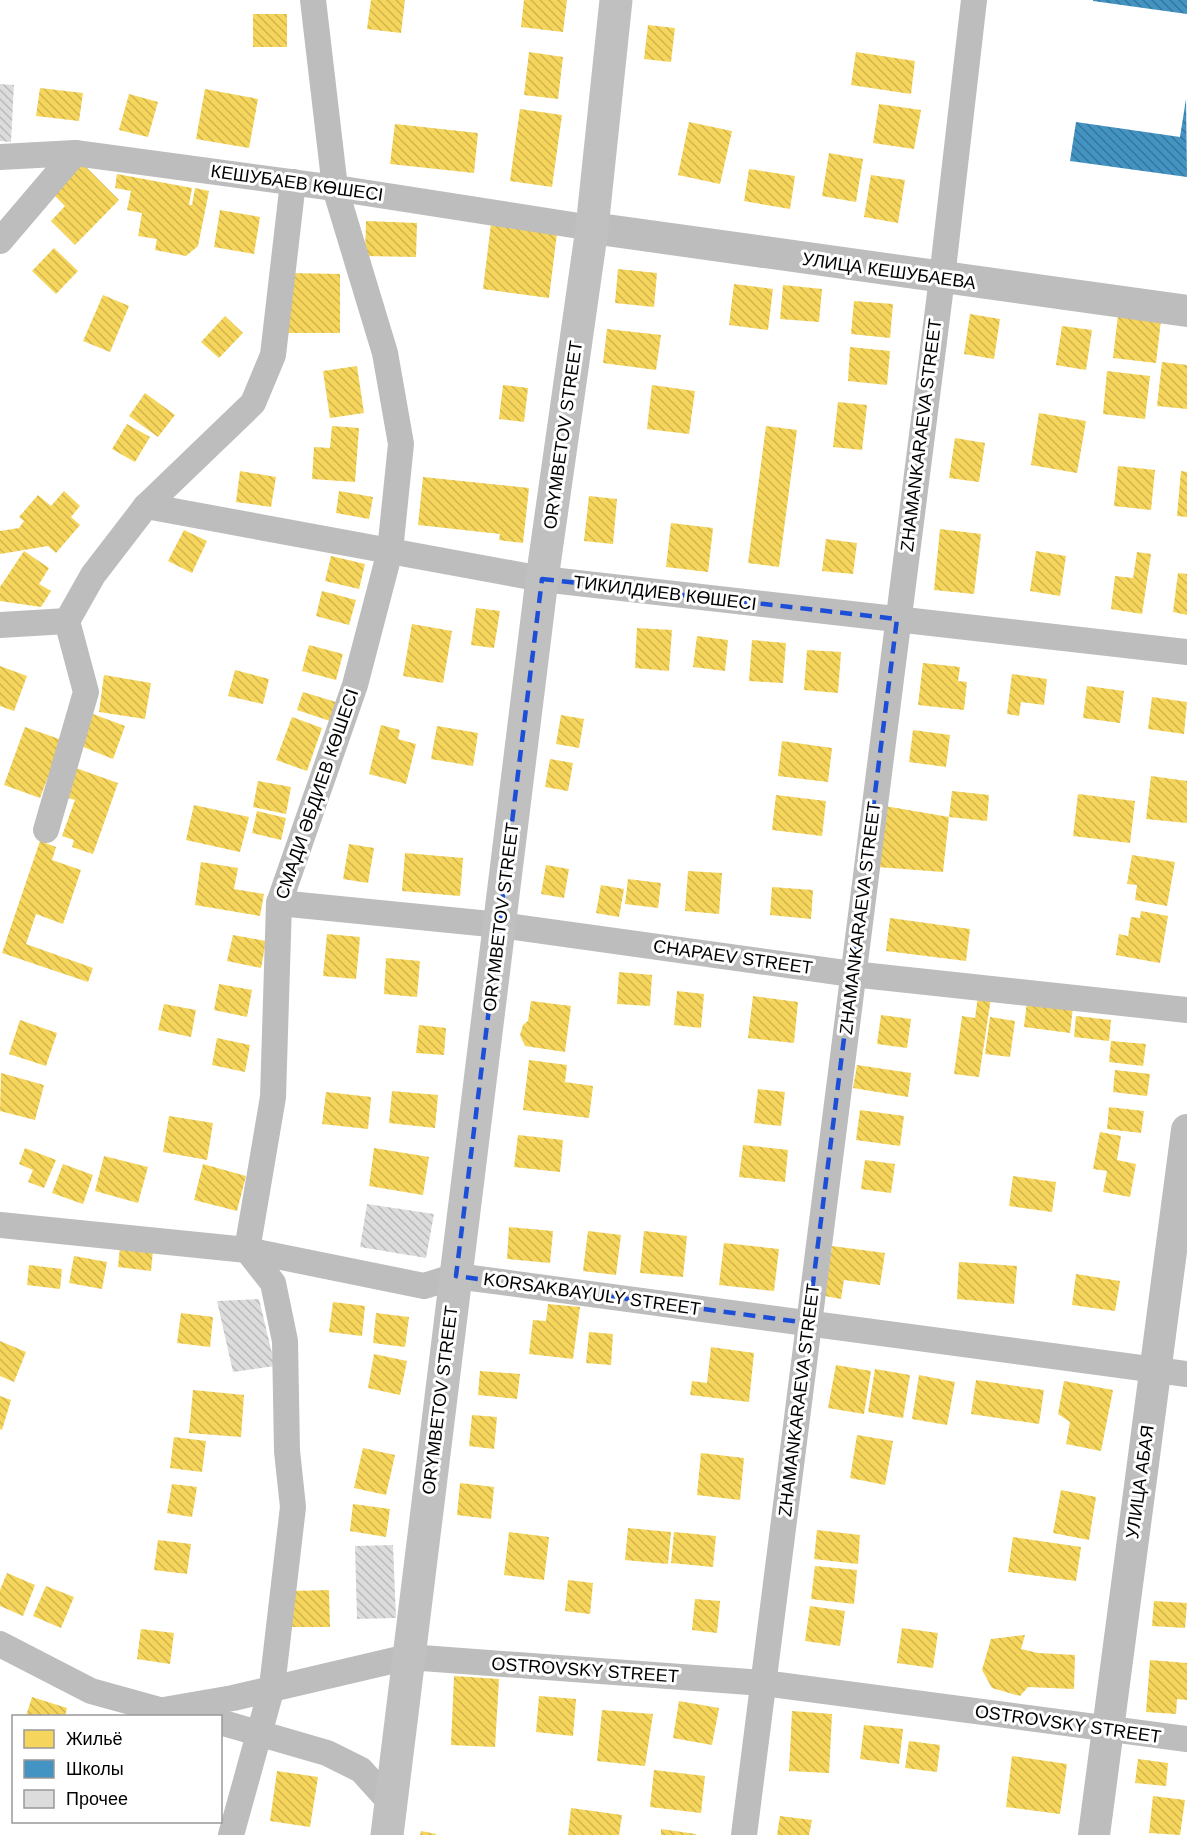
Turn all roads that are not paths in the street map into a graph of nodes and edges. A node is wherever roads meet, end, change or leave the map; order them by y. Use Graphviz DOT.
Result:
graph roads {
  1 [pos="313,0"];
  2 [pos="616,0"];
  3 [pos="974,0"];
  4 [pos="75,153"];
  5 [pos="0,157"];
  6 [pos="293,182"];
  7 [pos="335,188"];
  8 [pos="592,228"];
  9 [pos="0,241"];
  10 [pos="942,278"];
  11 [pos="1187,311"];
  12 [pos="146,506"];
  13 [pos="390,551"];
  14 [pos="542,579"];
  15 [pos="897,620"];
  16 [pos="67,621"];
  17 [pos="0,625"];
  18 [pos="1187,652"];
  19 [pos="46,830"];
  20 [pos="279,903"];
  21 [pos="500,925"];
  22 [pos="852,974"];
  23 [pos="1187,1010"];
  24 [pos="1187,1130"];
  25 [pos="0,1225"];
  26 [pos="247,1250"];
  27 [pos="456,1276"];
  28 [pos="808,1323"];
  29 [pos="1155,1371"];
  30 [pos="1187,1374"];
  31 [pos="0,1644"];
  32 [pos="408,1657"];
  33 [pos="763,1683"];
  34 [pos="272,1687"];
  35 [pos="158,1711"];
  36 [pos="182,1715"];
  37 [pos="222,1722"];
  38 [pos="1108,1729"];
  39 [pos="260,1732"];
  40 [pos="1187,1739"];
  41 [pos="390,1802"];
  42 [pos="231,1835"];
  43 [pos="387,1835"];
  44 [pos="744,1835"];
  45 [pos="1094,1835"];
  1 -- 7 [label="street, СМАДИ ӘБДИЕВ КӨШЕСІ"];
  2 -- 8 [label="main road, ORYMBETOV STREET"];
  3 -- 10 [label="street, ZHAMANKARAEVA STREET"];
  4 -- 5 [label="street, КЕШУБАЕВ КӨШЕСІ"];
  4 -- 6 [label="street, КЕШУБАЕВ КӨШЕСІ"];
  4 -- 9 [label="street"];
  6 -- 7 [label="street, КЕШУБАЕВ КӨШЕСІ"];
  6 -- 12 [label="street"];
  7 -- 8 [label="street, КЕШУБАЕВ КӨШЕСІ"];
  7 -- 13 [label="street, СМАДИ ӘБДИЕВ КӨШЕСІ"];
  8 -- 10 [label="street, УЛИЦА КЕШУБАЕВА"];
  8 -- 14 [label="main road, ORYMBETOV STREET"];
  10 -- 11 [label="street, УЛИЦА КЕШУБАЕВА"];
  10 -- 15 [label="street, ZHAMANKARAEVA STREET"];
  12 -- 13 [label="street, ТИКИЛДИЕВ КӨШЕСІ"];
  12 -- 16 [label="street"];
  13 -- 14 [label="street, ТИКИЛДИЕВ КӨШЕСІ"];
  13 -- 20 [label="street, СМАДИ ӘБДИЕВ КӨШЕСІ"];
  14 -- 15 [label="street, ТИКИЛДИЕВ КӨШЕСІ"];
  14 -- 21 [label="main road, ORYMBETOV STREET"];
  15 -- 18 [label="street, ТИКИЛДИЕВ КӨШЕСІ"];
  15 -- 22 [label="street, ZHAMANKARAEVA STREET"];
  16 -- 17 [label="street"];
  16 -- 19 [label="street"];
  20 -- 21 [label="street, CHAPAEV STREET"];
  20 -- 26 [label="street, СМАДИ ӘБДИЕВ КӨШЕСІ"];
  21 -- 22 [label="street, CHAPAEV STREET"];
  21 -- 27 [label="main road, ORYMBETOV STREET"];
  22 -- 23 [label="street, CHAPAEV STREET"];
  22 -- 28 [label="street, ZHAMANKARAEVA STREET"];
  24 -- 29 [label="street, УЛИЦА АБАЯ"];
  25 -- 26 [label="street, KORSAKBAYULY STREET"];
  26 -- 27 [label="street, KORSAKBAYULY STREET"];
  26 -- 34 [label="street"];
  27 -- 28 [label="street, KORSAKBAYULY STREET"];
  27 -- 32 [label="main road, ORYMBETOV STREET"];
  28 -- 29 [label="street, KORSAKBAYULY STREET"];
  28 -- 33 [label="street, ZHAMANKARAEVA STREET"];
  29 -- 30 [label="street, KORSAKBAYULY STREET"];
  29 -- 38 [label="street, УЛИЦА АБАЯ"];
  31 -- 35 [label="street, OSTROVSKY STREET"];
  32 -- 33 [label="street, OSTROVSKY STREET"];
  32 -- 34 [label="street, OSTROVSKY STREET"];
  32 -- 41 [label="main road, ORYMBETOV STREET"];
  33 -- 38 [label="street, OSTROVSKY STREET"];
  33 -- 44 [label="street, ZHAMANKARAEVA STREET"];
  34 -- 35 [label="street, OSTROVSKY STREET"];
  34 -- 39 [label="street"];
  35 -- 36 [label="street"];
  37 -- 39 [label="street"];
  38 -- 40 [label="street, OSTROVSKY STREET"];
  38 -- 45 [label="street, УЛИЦА АБАЯ"];
  39 -- 41 [label="street"];
  39 -- 42 [label="street"];
  41 -- 43 [label="main road, ORYMBETOV STREET"];
}
